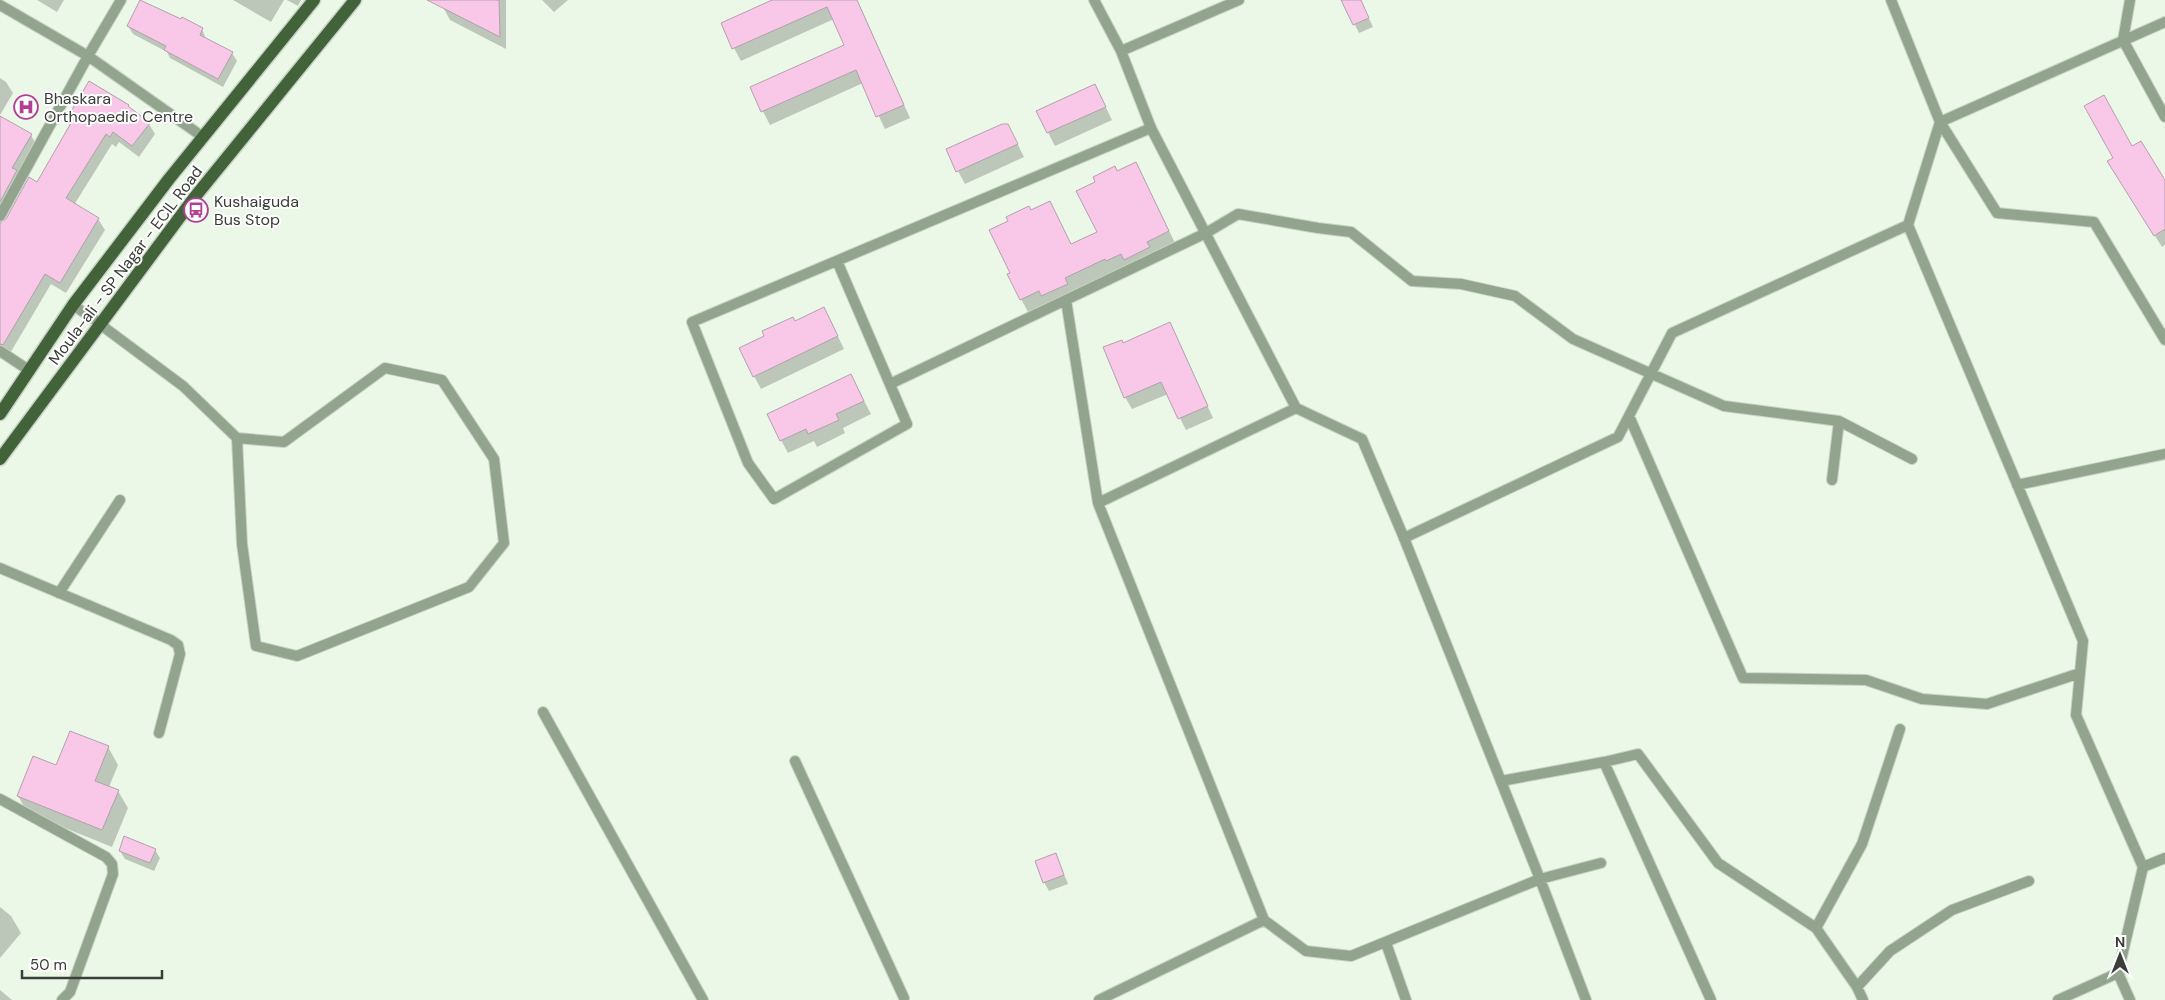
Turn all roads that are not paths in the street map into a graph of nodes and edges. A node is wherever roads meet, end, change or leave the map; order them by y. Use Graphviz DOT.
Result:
graph roads {
  1 [pos="121,0"];
  2 [pos="314,0"];
  3 [pos="355,0"];
  4 [pos="1094,0"];
  5 [pos="1239,0"];
  6 [pos="1890,0"];
  7 [pos="2130,0"];
  8 [pos="0,5"];
  9 [pos="2165,22"];
  10 [pos="2123,40"];
  11 [pos="1121,51"];
  12 [pos="88,56"];
  13 [pos="2165,117"];
  14 [pos="1940,122"];
  15 [pos="1152,128"];
  16 [pos="203,136"];
  17 [pos="0,216"];
  18 [pos="1908,224"];
  19 [pos="1206,234"];
  20 [pos="837,261"];
  21 [pos="1066,300"];
  22 [pos="73,305"];
  23 [pos="101,325"];
  24 [pos="114,333"];
  25 [pos="2165,340"];
  26 [pos="0,351"];
  27 [pos="30,371"];
  28 [pos="1651,374"];
  29 [pos="890,384"];
  30 [pos="1296,408"];
  31 [pos="0,414"];
  32 [pos="1629,416"];
  33 [pos="1839,421"];
  34 [pos="237,438"];
  35 [pos="2165,454"];
  36 [pos="0,459"];
  37 [pos="1912,459"];
  38 [pos="1832,480"];
  39 [pos="2017,485"];
  40 [pos="120,500"];
  41 [pos="1098,503"];
  42 [pos="1404,538"];
  43 [pos="0,568"];
  44 [pos="59,593"];
  45 [pos="2080,673"];
  46 [pos="543,712"];
  47 [pos="1900,729"];
  48 [pos="159,733"];
  49 [pos="795,762"];
  50 [pos="1604,762"];
  51 [pos="1500,781"];
  52 [pos="0,799"];
  53 [pos="2165,858"];
  54 [pos="1601,863"];
  55 [pos="2143,867"];
  56 [pos="1540,879"];
  57 [pos="2029,881"];
  58 [pos="1264,920"];
  59 [pos="1816,928"];
  60 [pos="1386,943"];
  61 [pos="2118,973"];
  62 [pos="1857,986"];
  63 [pos="904,999"];
  64 [pos="62,1000"];
  65 [pos="702,1000"];
  66 [pos="1099,1000"];
  67 [pos="1406,1000"];
  68 [pos="1586,1000"];
  69 [pos="1711,1000"];
  70 [pos="1863,1000"];
  71 [pos="2058,1000"];
  72 [pos="2130,1000"];
  1 -- 12 [label="street"];
  2 -- 16 [label="main road, Moula-ali - SP Nagar - ECIL Road"];
  3 -- 23 [label="main road, Moula-ali - SP Nagar - ECIL Road"];
  4 -- 11 [label="street"];
  5 -- 11 [label="street"];
  6 -- 14 [label="street"];
  7 -- 10 [label="street"];
  8 -- 12 [label="street"];
  9 -- 10 [label="street"];
  10 -- 13 [label="street"];
  10 -- 14 [label="street"];
  11 -- 15 [label="street"];
  12 -- 16 [label="street"];
  12 -- 17 [label="street"];
  14 -- 18 [label="street"];
  14 -- 25 [label="street"];
  15 -- 19 [label="street"];
  15 -- 20 [label="street"];
  16 -- 22 [label="main road, Moula-ali - SP Nagar - ECIL Road"];
  18 -- 28 [label="street"];
  18 -- 39 [label="street"];
  19 -- 21 [label="street"];
  19 -- 28 [label="street"];
  19 -- 30 [label="street"];
  20 -- 29 [label="street"];
  20 -- 29 [label="street"];
  21 -- 29 [label="street"];
  21 -- 41 [label="street"];
  22 -- 23 [label="street"];
  22 -- 27 [label="main road, Moula-ali - SP Nagar - ECIL Road"];
  23 -- 24 [label="street"];
  23 -- 34 [label="street"];
  23 -- 36 [label="main road, Moula-ali - SP Nagar - ECIL Road"];
  26 -- 27 [label="street"];
  27 -- 31 [label="main road, Moula-ali - SP Nagar - ECIL Road"];
  28 -- 32 [label="street"];
  28 -- 33 [label="street"];
  30 -- 41 [label="street"];
  30 -- 42 [label="street"];
  32 -- 42 [label="street"];
  32 -- 45 [label="street"];
  33 -- 37 [label="street"];
  33 -- 38 [label="street"];
  34 -- 34 [label="street"];
  35 -- 39 [label="street"];
  39 -- 45 [label="street"];
  40 -- 44 [label="street"];
  41 -- 58 [label="street"];
  42 -- 51 [label="street"];
  43 -- 44 [label="street"];
  44 -- 48 [label="street"];
  45 -- 55 [label="street"];
  46 -- 65 [label="street"];
  47 -- 59 [label="street"];
  49 -- 63 [label="street"];
  50 -- 51 [label="street"];
  50 -- 59 [label="street"];
  50 -- 69 [label="street"];
  51 -- 56 [label="street"];
  52 -- 64 [label="street"];
  53 -- 55 [label="street"];
  54 -- 56 [label="street"];
  55 -- 61 [label="street"];
  56 -- 60 [label="street"];
  56 -- 68 [label="street"];
  57 -- 62 [label="street"];
  58 -- 60 [label="street"];
  58 -- 66 [label="street"];
  59 -- 62 [label="street"];
  60 -- 67 [label="street"];
  61 -- 71 [label="street"];
  61 -- 72 [label="street"];
  62 -- 70 [label="street"];
}
